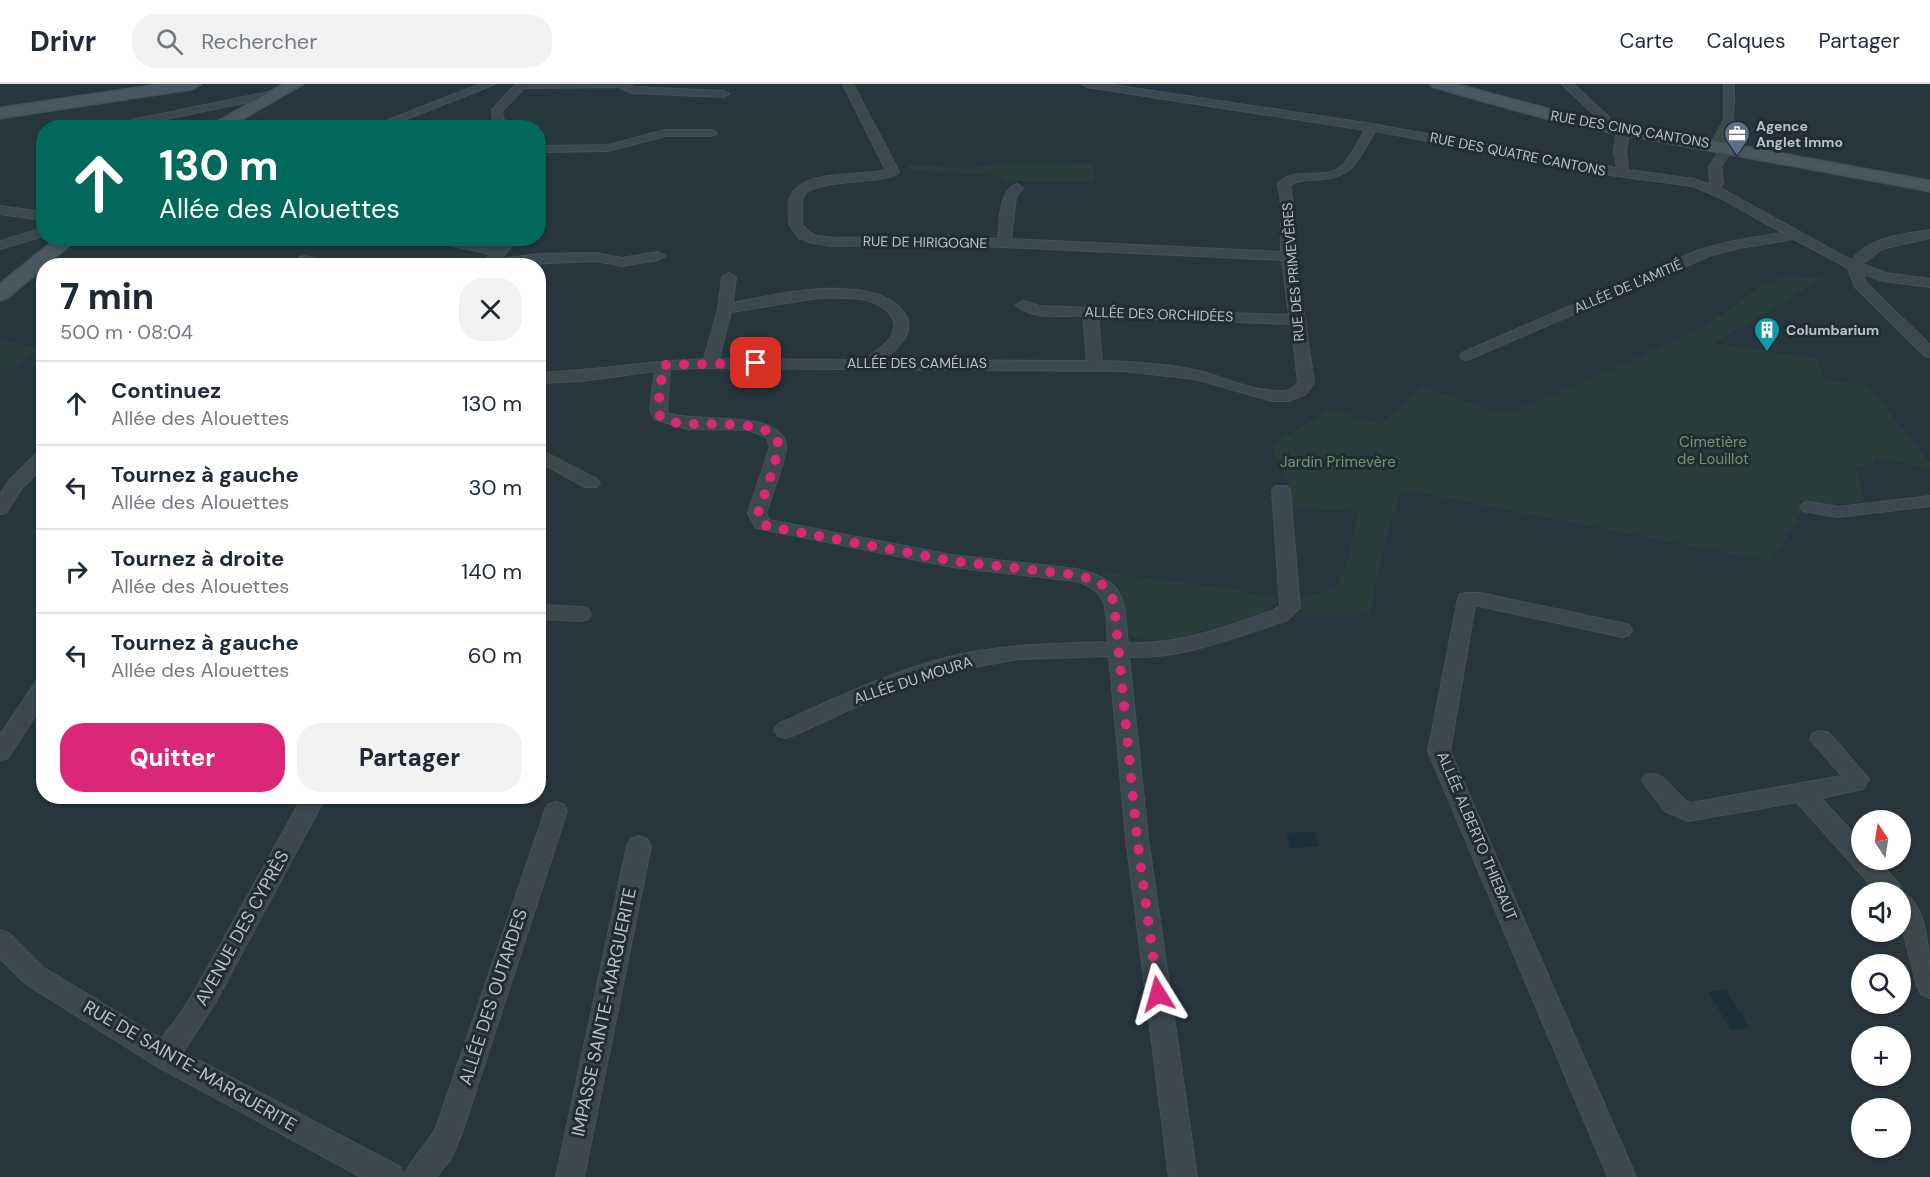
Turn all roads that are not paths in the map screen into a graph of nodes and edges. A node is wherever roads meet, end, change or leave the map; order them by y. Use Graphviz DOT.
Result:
graph roads {
  1 [pos="193,84"];
  2 [pos="295,84"];
  3 [pos="489,84"];
  4 [pos="521,84"];
  5 [pos="848,84"];
  6 [pos="1087,84"];
  7 [pos="1438,84"];
  8 [pos="1567,84"];
  9 [pos="1729,84"];
  10 [pos="278,93"];
  11 [pos="724,94"];
  12 [pos="0,113"];
  13 [pos="147,120"];
  14 [pos="229,120"];
  15 [pos="395,120"];
  16 [pos="498,120"];
  17 [pos="1605,126"];
  18 [pos="1372,127"];
  19 [pos="1623,129"];
  20 [pos="711,133"];
  21 [pos="1722,146"];
  22 [pos="546,149"];
  23 [pos="1623,172"];
  24 [pos="1930,186"];
  25 [pos="1017,188"];
  26 [pos="1713,189"];
  27 [pos="0,210"];
  28 [pos="36,215"];
  29 [pos="36,234"];
  30 [pos="1930,234"];
  31 [pos="1795,236"];
  32 [pos="1004,243"];
  33 [pos="0,245"];
  34 [pos="62,246"];
  35 [pos="455,246"];
  36 [pos="505,246"];
  37 [pos="658,256"];
  38 [pos="1288,256"];
  39 [pos="51,258"];
  40 [pos="488,258"];
  41 [pos="495,258"];
  42 [pos="544,258"];
  43 [pos="1854,266"];
  44 [pos="36,274"];
  45 [pos="729,277"];
  46 [pos="1930,283"];
  47 [pos="0,294"];
  48 [pos="1023,305"];
  49 [pos="725,309"];
  50 [pos="1090,312"];
  51 [pos="1296,320"];
  52 [pos="1930,353"];
  53 [pos="1467,356"];
  54 [pos="710,363"];
  55 [pos="870,363"];
  56 [pos="663,365"];
  57 [pos="1095,365"];
  58 [pos="546,378"];
  59 [pos="1292,395"];
  60 [pos="546,458"];
  61 [pos="36,464"];
  62 [pos="591,483"];
  63 [pos="1281,490"];
  64 [pos="1930,501"];
  65 [pos="1809,507"];
  66 [pos="0,510"];
  67 [pos="546,612"];
  68 [pos="581,614"];
  69 [pos="1623,630"];
  70 [pos="1118,649"];
  71 [pos="36,697"];
  72 [pos="785,730"];
  73 [pos="1821,739"];
  74 [pos="0,752"];
  75 [pos="1653,781"];
  76 [pos="1802,792"];
  77 [pos="311,804"];
  78 [pos="555,811"];
  79 [pos="639,846"];
  80 [pos="1851,847"];
  81 [pos="1872,870"];
  82 [pos="1883,882"];
  83 [pos="1911,914"];
  84 [pos="0,941"];
  85 [pos="1930,986"];
  86 [pos="164,1056"];
  87 [pos="390,1177"];
  88 [pos="418,1177"];
  89 [pos="570,1177"];
  90 [pos="1183,1177"];
  91 [pos="1622,1177"];
  1 -- 12 [label="street"];
  2 -- 10 [label="street"];
  3 -- 15 [label="street"];
  4 -- 11 [label="street"];
  4 -- 16 [label="street"];
  5 -- 32 [label="street, RUE DE HIRIGOGNE"];
  6 -- 18 [label="street, RUE DES QUATRE CANTONS"];
  7 -- 17 [label="street, RUE DES CINQ CANTONS"];
  8 -- 17 [label="street"];
  9 -- 21 [label="street"];
  10 -- 13 [label="street"];
  10 -- 14 [label="street"];
  17 -- 19 [label="street, RUE DES CINQ CANTONS"];
  18 -- 23 [label="street, RUE DES QUATRE CANTONS"];
  18 -- 38 [label="street, RUE DES PRIMEVÈRES"];
  19 -- 21 [label="street, RUE DES CINQ CANTONS"];
  19 -- 23 [label="street"];
  20 -- 22 [label="street"];
  21 -- 24 [label="street, RUE DES CINQ CANTONS"];
  21 -- 26 [label="street"];
  23 -- 26 [label="street, RUE DES QUATRE CANTONS"];
  25 -- 32 [label="street"];
  26 -- 31 [label="street, RUE DES QUATRE CANTONS"];
  27 -- 28 [label="street"];
  29 -- 33 [label="street"];
  30 -- 43 [label="street"];
  31 -- 43 [label="street, RUE DES QUATRE CANTONS"];
  31 -- 53 [label="street, ALLÉE DE L'AMITIÉ"];
  32 -- 38 [label="street, RUE DE HIRIGOGNE"];
  34 -- 39 [label="street"];
  35 -- 40 [label="street"];
  36 -- 41 [label="street"];
  37 -- 42 [label="street"];
  38 -- 51 [label="street, RUE DES PRIMEVÈRES"];
  43 -- 46 [label="street, RUE DES QUATRE CANTONS"];
  43 -- 52 [label="street"];
  44 -- 47 [label="street"];
  45 -- 49 [label="street"];
  48 -- 50 [label="street, ALLÉE DES ORCHIDÉES"];
  49 -- 54 [label="street"];
  49 -- 55 [label="street"];
  50 -- 51 [label="street, ALLÉE DES ORCHIDÉES"];
  50 -- 57 [label="street"];
  51 -- 59 [label="street, RUE DES PRIMEVÈRES"];
  54 -- 55 [label="street, ALLÉE DES CAMÉLIAS"];
  54 -- 56 [label="street, ALLÉE DES CAMÉLIAS"];
  55 -- 57 [label="street, ALLÉE DES CAMÉLIAS"];
  56 -- 58 [label="street, ALLÉE DES CAMÉLIAS"];
  56 -- 70 [label="street"];
  57 -- 59 [label="street, ALLÉE DES CAMÉLIAS"];
  60 -- 62 [label="street"];
  61 -- 66 [label="street"];
  63 -- 70 [label="street, ALLÉE DU MOURA"];
  64 -- 65 [label="street"];
  67 -- 68 [label="street"];
  69 -- 91 [label="street, ALLÉE ALBERTO THIEBAUT"];
  70 -- 72 [label="street, ALLÉE DU MOURA"];
  70 -- 90 [label="street"];
  71 -- 74 [label="street"];
  73 -- 76 [label="street"];
  75 -- 76 [label="street"];
  76 -- 80 [label="street"];
  77 -- 86 [label="street, AVENUE DES CYPRÈS"];
  78 -- 88 [label="street, ALLÉE DES OUTARDES"];
  79 -- 89 [label="street, IMPASSE SAINTE-MARGUERITE"];
  81 -- 82 [label="street"];
  83 -- 85 [label="street"];
  84 -- 86 [label="street, RUE DE SAINTE-MARGUERITE"];
  86 -- 87 [label="street, RUE DE SAINTE-MARGUERITE"];
}
